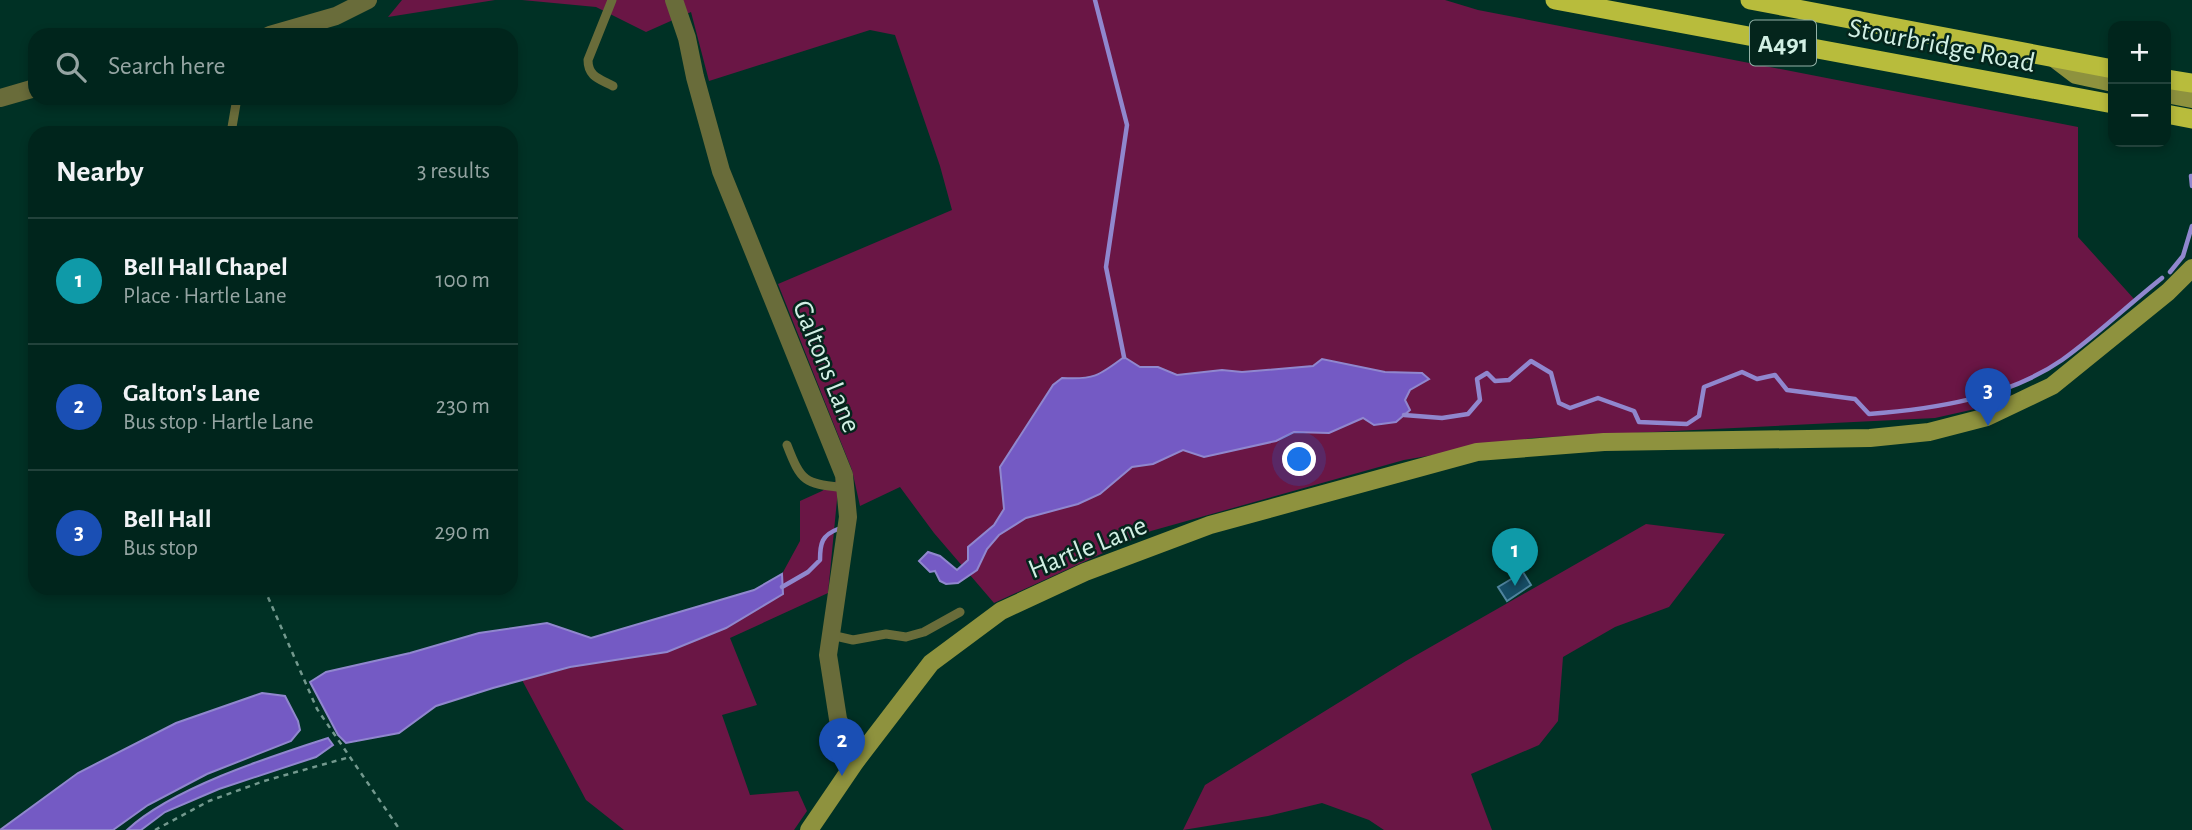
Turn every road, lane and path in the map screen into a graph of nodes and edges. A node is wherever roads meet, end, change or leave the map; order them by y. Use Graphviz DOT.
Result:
graph roads {
  1 [pos="368,0"];
  2 [pos="612,0"];
  3 [pos="674,0"];
  4 [pos="1555,0"];
  5 [pos="1750,0"];
  6 [pos="294,28"];
  7 [pos="2055,59"];
  8 [pos="2108,68"];
  9 [pos="2171,80"];
  10 [pos="2108,82"];
  11 [pos="2192,83"];
  12 [pos="612,86"];
  13 [pos="28,90"];
  14 [pos="2171,95"];
  15 [pos="0,98"];
  16 [pos="2192,99"];
  17 [pos="2108,103"];
  18 [pos="236,105"];
  19 [pos="2171,115"];
  20 [pos="2192,119"];
  21 [pos="232,126"];
  22 [pos="2192,268"];
  23 [pos="787,445"];
  24 [pos="845,488"];
  25 [pos="267,595"];
  26 [pos="961,612"];
  27 [pos="831,635"];
  28 [pos="350,757"];
  29 [pos="856,761"];
  30 [pos="155,830"];
  31 [pos="400,830"];
  32 [pos="809,830"];
  1 -- 6 [label="street"];
  2 -- 12 [label="lane"];
  3 -- 24 [label="street, Galtons Lane"];
  4 -- 17 [label="highway, Stourbridge Road / A491"];
  5 -- 7 [label="highway, Stourbridge Road / A491"];
  7 -- 8 [label="highway, Stourbridge Road / A491"];
  7 -- 10 [label="main road"];
  9 -- 11 [label="highway"];
  13 -- 15 [label="street"];
  14 -- 16 [label="main road"];
  18 -- 21 [label="lane"];
  19 -- 20 [label="highway"];
  22 -- 29 [label="main road, Hartle Lane"];
  23 -- 24 [label="lane"];
  24 -- 27 [label="street, Galtons Lane"];
  25 -- 28 [label="path"];
  26 -- 27 [label="lane"];
  27 -- 29 [label="street, Galtons Lane"];
  28 -- 30 [label="path"];
  28 -- 31 [label="path"];
  29 -- 32 [label="main road, Hartle Lane"];
}
